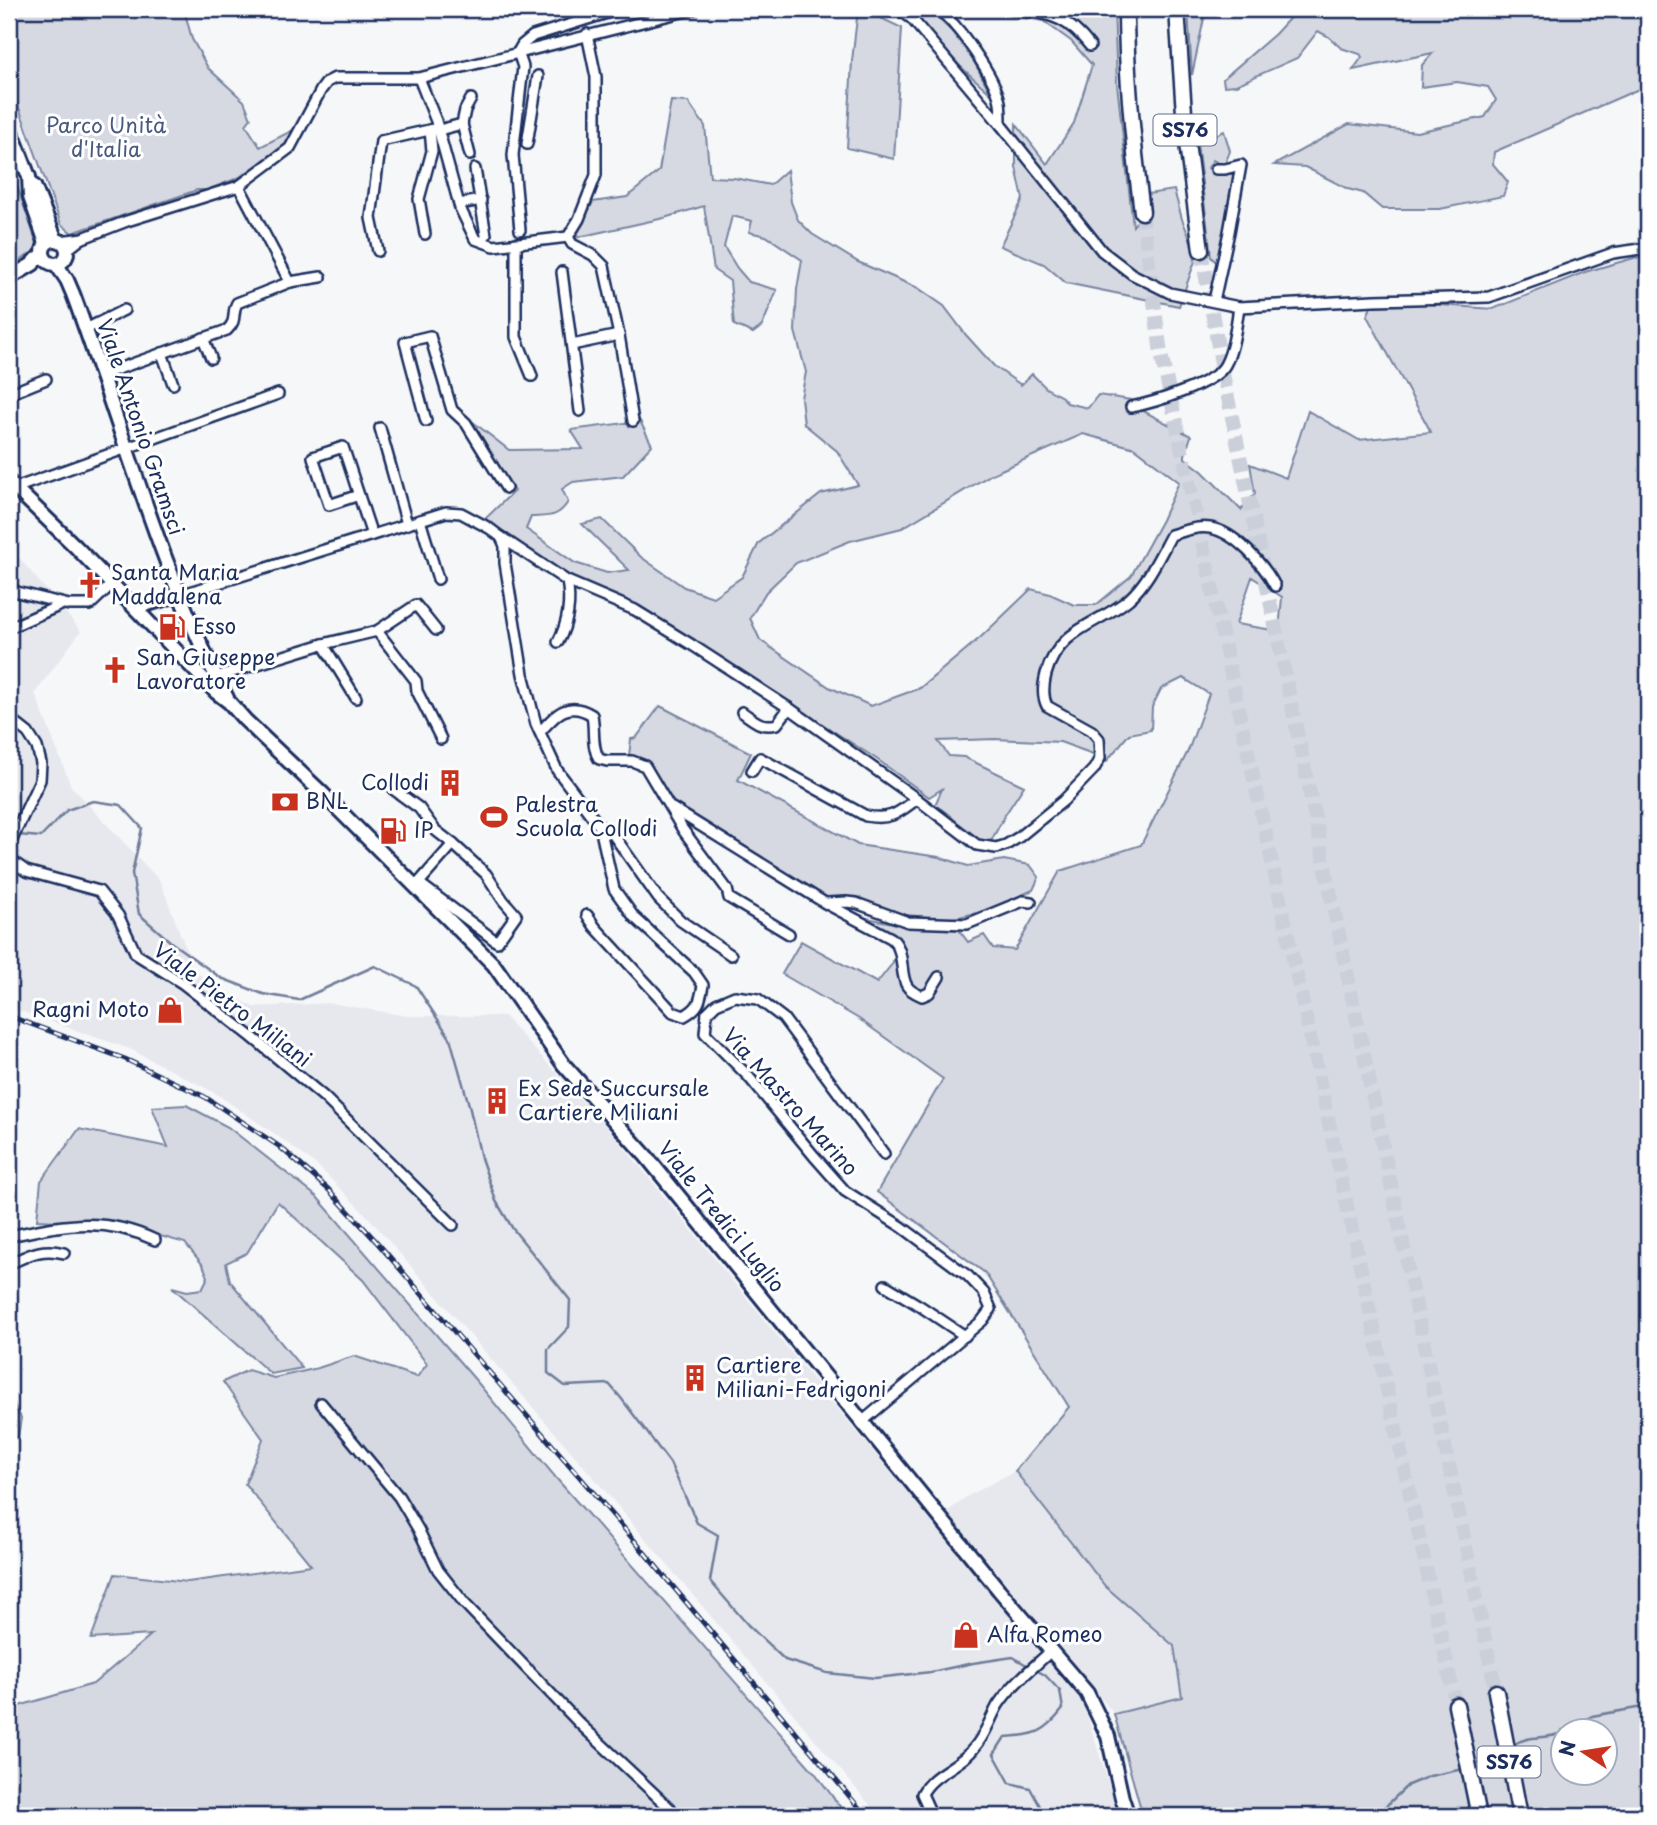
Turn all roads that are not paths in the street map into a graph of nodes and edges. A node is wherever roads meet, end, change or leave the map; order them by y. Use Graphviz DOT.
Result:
graph roads {
  1 [pos="620,9"];
  2 [pos="694,9"];
  3 [pos="899,9"];
  4 [pos="938,9"];
  5 [pos="1022,9"];
  6 [pos="1126,9"];
  7 [pos="1177,9"];
  8 [pos="587,34"];
  9 [pos="1090,46"];
  10 [pos="518,52"];
  11 [pos="538,76"];
  12 [pos="419,78"];
  13 [pos="471,99"];
  14 [pos="517,123"];
  15 [pos="462,124"];
  16 [pos="9,125"];
  17 [pos="530,125"];
  18 [pos="1001,125"];
  19 [pos="436,129"];
  20 [pos="527,144"];
  21 [pos="470,155"];
  22 [pos="475,169"];
  23 [pos="1216,169"];
  24 [pos="239,186"];
  25 [pos="481,200"];
  26 [pos="459,204"];
  27 [pos="1142,212"];
  28 [pos="520,230"];
  29 [pos="425,234"];
  30 [pos="486,235"];
  31 [pos="568,236"];
  32 [pos="516,243"];
  33 [pos="1648,248"];
  34 [pos="1201,250"];
  35 [pos="55,251"];
  36 [pos="378,251"];
  37 [pos="562,272"];
  38 [pos="321,277"];
  39 [pos="9,278"];
  40 [pos="290,282"];
  41 [pos="1214,301"];
  42 [pos="1239,306"];
  43 [pos="124,310"];
  44 [pos="86,329"];
  45 [pos="619,335"];
  46 [pos="203,338"];
  47 [pos="572,345"];
  48 [pos="162,353"];
  49 [pos="211,358"];
  50 [pos="101,375"];
  51 [pos="532,376"];
  52 [pos="46,379"];
  53 [pos="173,384"];
  54 [pos="9,394"];
  55 [pos="278,394"];
  56 [pos="1131,407"];
  57 [pos="580,411"];
  58 [pos="426,421"];
  59 [pos="633,421"];
  60 [pos="380,428"];
  61 [pos="126,448"];
  62 [pos="12,485"];
  63 [pos="506,488"];
  64 [pos="359,495"];
  65 [pos="420,520"];
  66 [pos="407,524"];
  67 [pos="372,535"];
  68 [pos="501,537"];
  69 [pos="439,579"];
  70 [pos="567,581"];
  71 [pos="1275,586"];
  72 [pos="9,587"];
  73 [pos="107,589"];
  74 [pos="180,595"];
  75 [pos="63,604"];
  76 [pos="135,608"];
  77 [pos="9,628"];
  78 [pos="436,630"];
  79 [pos="377,631"];
  80 [pos="558,642"];
  81 [pos="323,644"];
  82 [pos="216,677"];
  83 [pos="356,698"];
  84 [pos="229,702"];
  85 [pos="789,708"];
  86 [pos="742,712"];
  87 [pos="9,718"];
  88 [pos="540,732"];
  89 [pos="441,739"];
  90 [pos="752,771"];
  91 [pos="393,789"];
  92 [pos="917,799"];
  93 [pos="671,807"];
  94 [pos="600,827"];
  95 [pos="453,844"];
  96 [pos="9,846"];
  97 [pos="418,885"];
  98 [pos="1031,902"];
  99 [pos="825,903"];
  100 [pos="587,915"];
  101 [pos="789,934"];
  102 [pos="731,955"];
  103 [pos="939,977"];
  104 [pos="695,1010"];
  105 [pos="707,1013"];
  106 [pos="884,1154"];
  107 [pos="453,1225"];
  108 [pos="9,1236"];
  109 [pos="155,1240"];
  110 [pos="64,1253"];
  111 [pos="9,1264"];
  112 [pos="885,1285"];
  113 [pos="965,1336"];
  114 [pos="321,1403"];
  115 [pos="863,1421"];
  116 [pos="1052,1650"];
  117 [pos="1496,1692"];
  118 [pos="1457,1712"];
  119 [pos="678,1816"];
  120 [pos="932,1816"];
  121 [pos="1128,1816"];
  122 [pos="1479,1816"];
  123 [pos="1520,1816"];
  1 -- 10 [label="street"];
  2 -- 8 [label="street"];
  3 -- 18 [label="street"];
  4 -- 18 [label="street"];
  5 -- 9 [label="street"];
  6 -- 27 [label="highway, SS76"];
  7 -- 34 [label="highway, SS76"];
  8 -- 10 [label="street"];
  8 -- 31 [label="street"];
  10 -- 12 [label="street"];
  10 -- 14 [label="street"];
  11 -- 17 [label="street"];
  12 -- 19 [label="street"];
  12 -- 24 [label="street"];
  13 -- 15 [label="street"];
  14 -- 17 [label="street"];
  14 -- 28 [label="street"];
  15 -- 19 [label="street"];
  15 -- 21 [label="street"];
  16 -- 35 [label="main road, Viale Antonio Gramsci"];
  17 -- 20 [label="street"];
  18 -- 41 [label="street"];
  19 -- 26 [label="street"];
  19 -- 29 [label="street"];
  19 -- 36 [label="street"];
  22 -- 25 [label="street"];
  23 -- 41 [label="street"];
  24 -- 35 [label="street"];
  24 -- 40 [label="street"];
  25 -- 26 [label="street"];
  25 -- 30 [label="street"];
  26 -- 32 [label="street"];
  31 -- 32 [label="street"];
  31 -- 45 [label="street"];
  32 -- 51 [label="street"];
  33 -- 42 [label="street"];
  35 -- 39 [label="main road"];
  35 -- 44 [label="main road, Viale Antonio Gramsci"];
  37 -- 47 [label="street"];
  38 -- 40 [label="street"];
  40 -- 46 [label="street"];
  41 -- 42 [label="street"];
  42 -- 56 [label="street"];
  43 -- 44 [label="street"];
  44 -- 50 [label="main road, Viale Antonio Gramsci"];
  45 -- 47 [label="street"];
  45 -- 59 [label="street"];
  46 -- 48 [label="street"];
  46 -- 49 [label="street"];
  47 -- 57 [label="street"];
  48 -- 50 [label="street"];
  48 -- 53 [label="street"];
  50 -- 61 [label="main road, Viale Antonio Gramsci"];
  52 -- 54 [label="street"];
  55 -- 61 [label="street"];
  58 -- 63 [label="street"];
  60 -- 66 [label="street"];
  61 -- 62 [label="street"];
  61 -- 74 [label="main road, Viale Antonio Gramsci"];
  62 -- 73 [label="main road"];
  64 -- 64 [label="street"];
  64 -- 67 [label="street"];
  65 -- 66 [label="street"];
  65 -- 68 [label="street"];
  65 -- 69 [label="street"];
  66 -- 67 [label="street"];
  67 -- 74 [label="street"];
  68 -- 70 [label="street"];
  68 -- 88 [label="street"];
  70 -- 80 [label="street"];
  70 -- 85 [label="street"];
  71 -- 92 [label="street"];
  72 -- 75 [label="street"];
  73 -- 75 [label="street"];
  73 -- 76 [label="main road"];
  74 -- 76 [label="street"];
  74 -- 82 [label="main road, Viale Antonio Gramsci"];
  75 -- 77 [label="street"];
  76 -- 84 [label="main road"];
  78 -- 79 [label="street"];
  79 -- 81 [label="street"];
  79 -- 89 [label="street"];
  81 -- 82 [label="street"];
  81 -- 83 [label="street"];
  82 -- 84 [label="main road, Viale Antonio Gramsci"];
  84 -- 97 [label="main road, Viale Tredici Luglio"];
  85 -- 86 [label="street"];
  85 -- 92 [label="street"];
  87 -- 96 [label="street, Viale Pietro Miliani"];
  88 -- 93 [label="street"];
  88 -- 94 [label="street"];
  90 -- 92 [label="street"];
  91 -- 95 [label="street"];
  93 -- 99 [label="street"];
  93 -- 101 [label="street"];
  94 -- 102 [label="street"];
  94 -- 104 [label="street"];
  95 -- 97 [label="street"];
  95 -- 97 [label="street, Viale Tredici Luglio"];
  96 -- 107 [label="street, Viale Pietro Miliani"];
  97 -- 115 [label="main road, Viale Tredici Luglio"];
  98 -- 99 [label="street"];
  99 -- 103 [label="street"];
  100 -- 104 [label="street"];
  104 -- 105 [label="street"];
  105 -- 106 [label="street"];
  105 -- 113 [label="street, Via Mastro Marino"];
  108 -- 109 [label="street"];
  110 -- 111 [label="street"];
  112 -- 113 [label="street"];
  113 -- 115 [label="street, Via Mastro Marino"];
  114 -- 119 [label="street"];
  115 -- 116 [label="main road, Viale Tredici Luglio"];
  116 -- 120 [label="street"];
  116 -- 121 [label="main road, Viale Tredici Luglio"];
  117 -- 123 [label="highway, SS76"];
  118 -- 122 [label="highway, SS76"];
}
